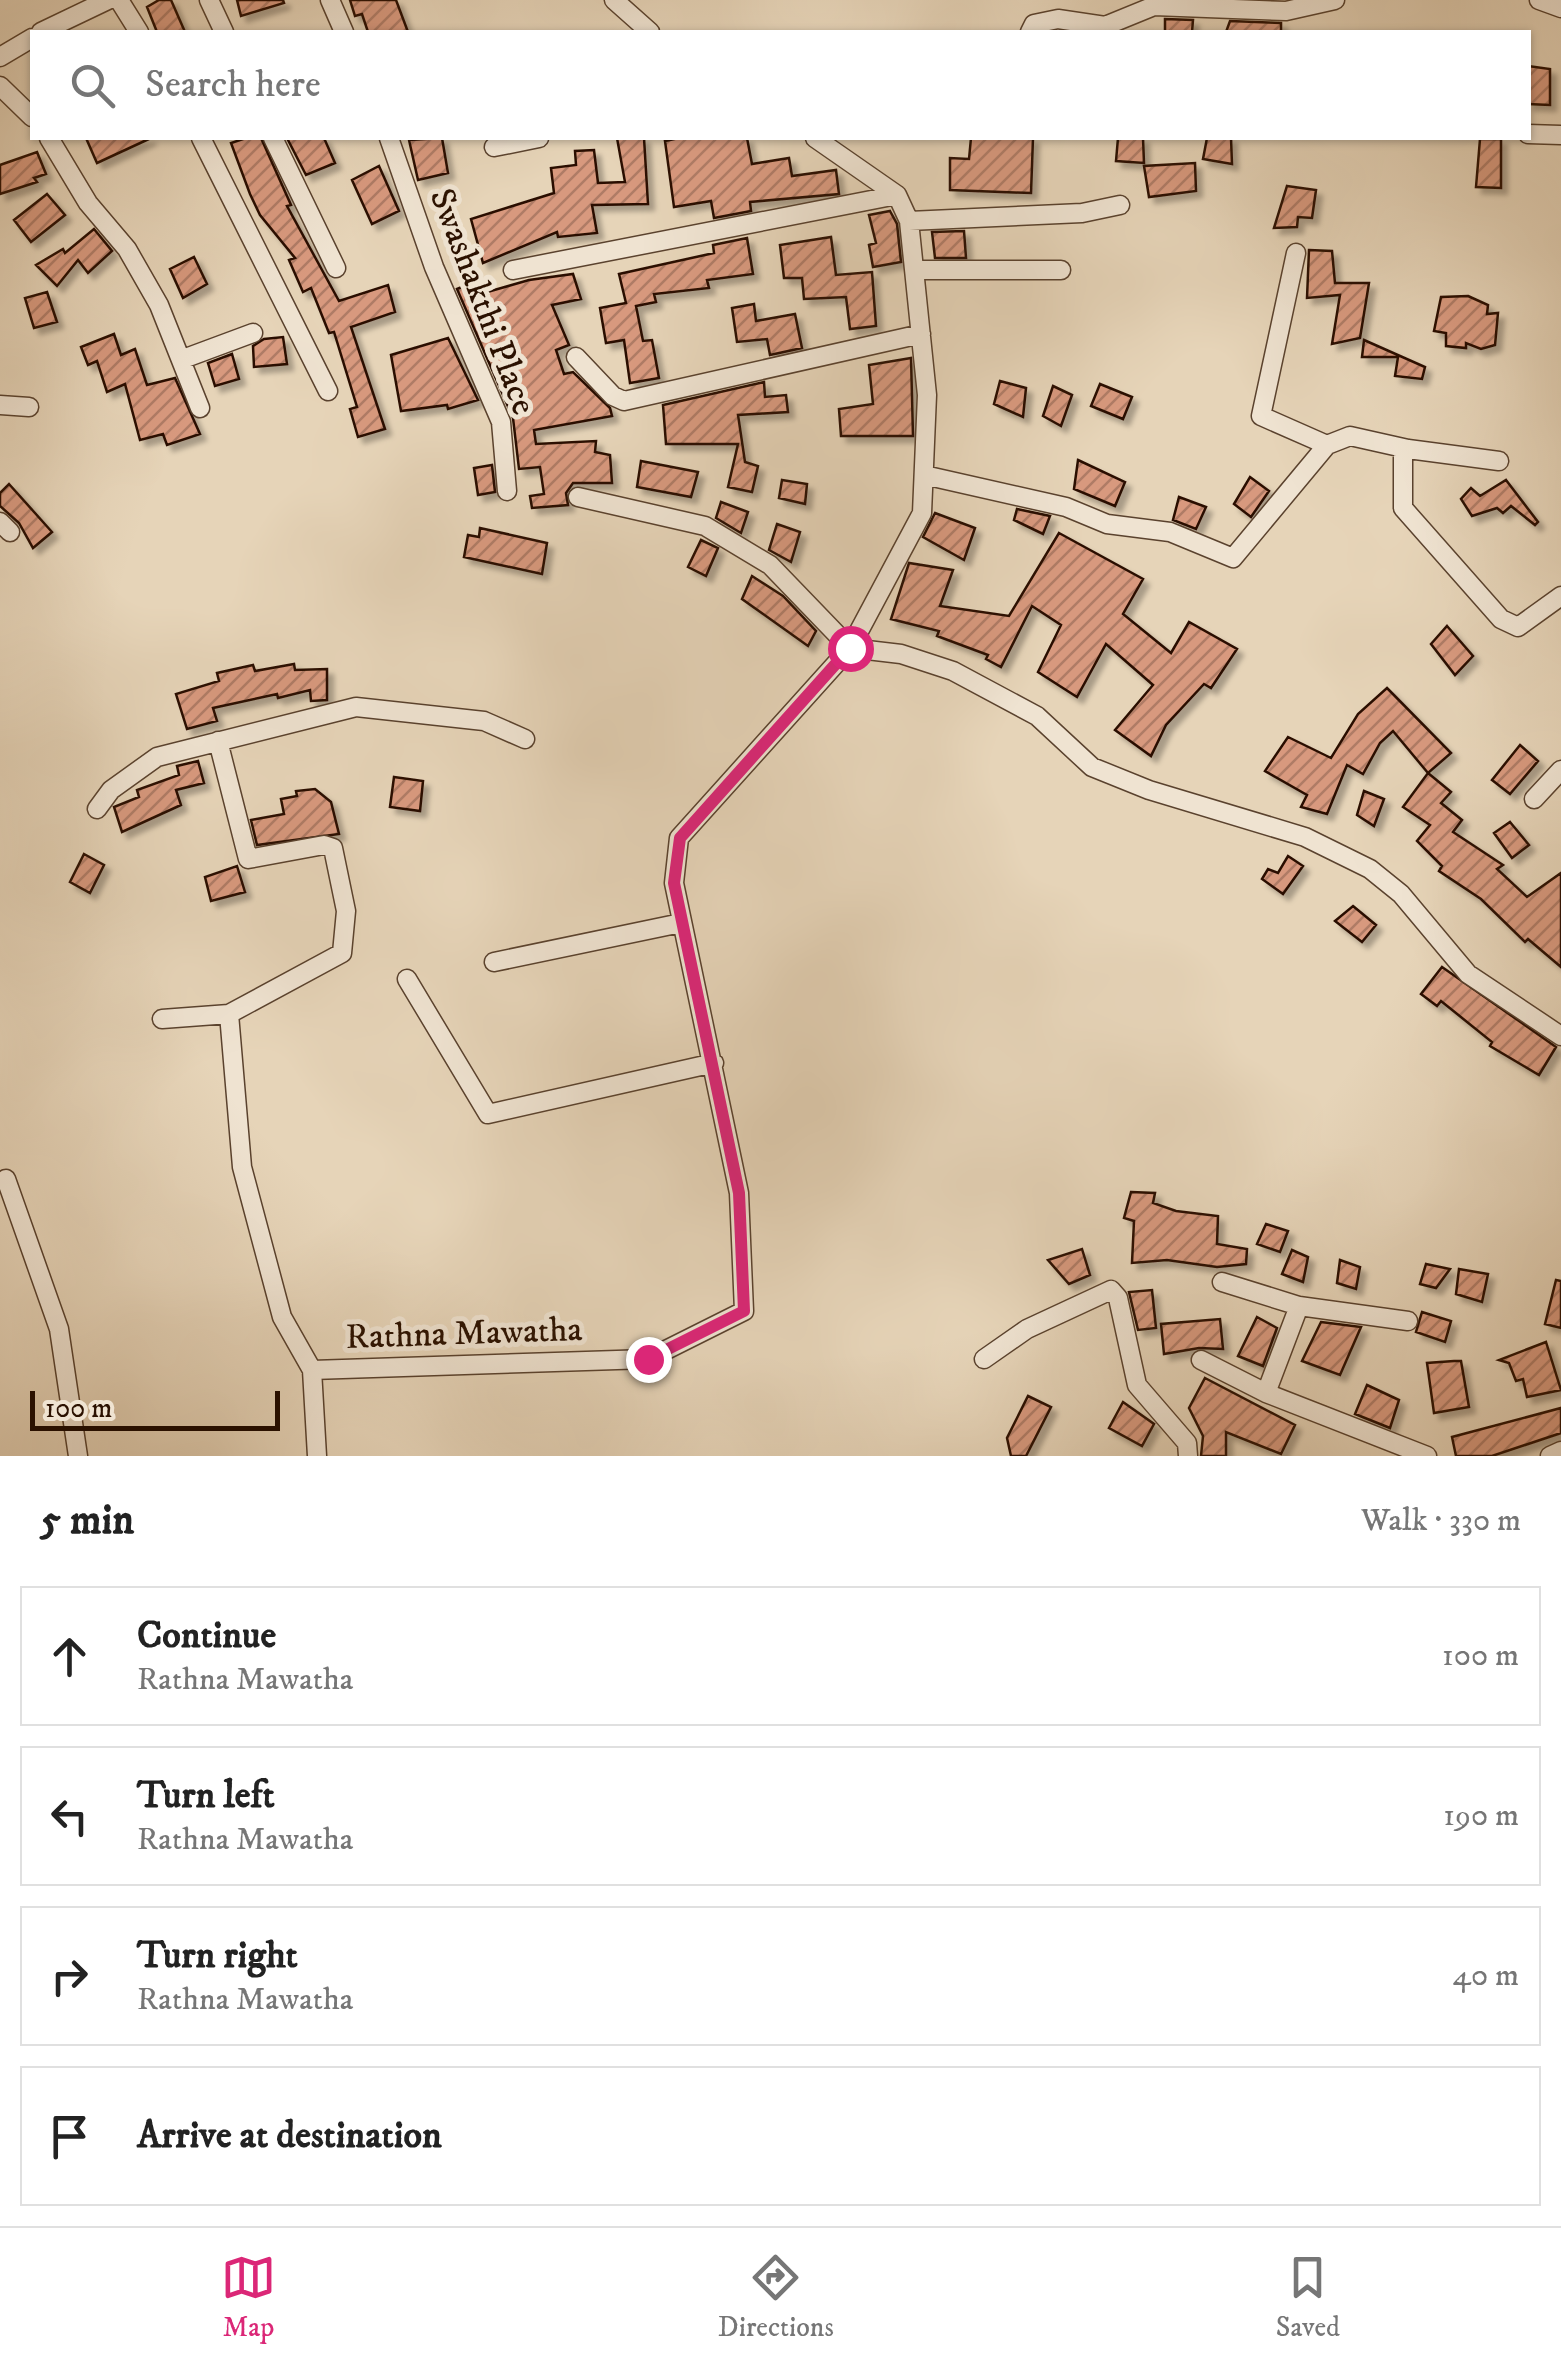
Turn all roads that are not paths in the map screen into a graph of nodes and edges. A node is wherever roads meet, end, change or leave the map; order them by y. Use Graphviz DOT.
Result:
graph roads {
  1 [pos="108,0"];
  2 [pos="119,0"];
  3 [pos="208,0"];
  4 [pos="330,0"];
  5 [pos="614,0"];
  6 [pos="1336,0"];
  7 [pos="1539,0"];
  8 [pos="1283,5"];
  9 [pos="1561,8"];
  10 [pos="1106,29"];
  11 [pos="45,30"];
  12 [pos="138,30"];
  13 [pos="223,30"];
  14 [pos="343,30"];
  15 [pos="648,30"];
  16 [pos="1031,30"];
  17 [pos="30,39"];
  18 [pos="0,57"];
  19 [pos="0,86"];
  20 [pos="30,114"];
  21 [pos="1531,134"];
  22 [pos="1561,135"];
  23 [pos="50,140"];
  24 [pos="202,140"];
  25 [pos="275,140"];
  26 [pos="390,140"];
  27 [pos="529,140"];
  28 [pos="818,140"];
  29 [pos="494,147"];
  30 [pos="897,195"];
  31 [pos="1120,205"];
  32 [pos="909,221"];
  33 [pos="1296,252"];
  34 [pos="336,268"];
  35 [pos="513,270"];
  36 [pos="916,270"];
  37 [pos="1060,270"];
  38 [pos="253,333"];
  39 [pos="921,334"];
  40 [pos="576,358"];
  41 [pos="183,359"];
  42 [pos="328,391"];
  43 [pos="0,405"];
  44 [pos="29,407"];
  45 [pos="200,408"];
  46 [pos="1328,445"];
  47 [pos="1403,448"];
  48 [pos="1499,460"];
  49 [pos="924,474"];
  50 [pos="507,491"];
  51 [pos="578,497"];
  52 [pos="1561,596"];
  53 [pos="850,648"];
  54 [pos="524,739"];
  55 [pos="218,741"];
  56 [pos="1561,770"];
  57 [pos="1534,799"];
  58 [pos="97,809"];
  59 [pos="681,922"];
  60 [pos="494,962"];
  61 [pos="408,979"];
  62 [pos="229,1014"];
  63 [pos="162,1019"];
  64 [pos="1561,1036"];
  65 [pos="714,1063"];
  66 [pos="6,1179"];
  67 [pos="1222,1282"];
  68 [pos="1299,1306"];
  69 [pos="1408,1321"];
  70 [pos="984,1359"];
  71 [pos="1202,1360"];
  72 [pos="312,1370"];
  73 [pos="1266,1393"];
  74 [pos="1561,1451"];
  75 [pos="78,1456"];
  76 [pos="317,1456"];
  77 [pos="1188,1456"];
  78 [pos="1427,1456"];
  79 [pos="1550,1456"];
  1 -- 11 [label="street"];
  2 -- 12 [label="street"];
  3 -- 13 [label="street"];
  4 -- 14 [label="street"];
  5 -- 15 [label="street"];
  6 -- 8 [label="street"];
  7 -- 9 [label="street"];
  8 -- 10 [label="street"];
  10 -- 16 [label="street"];
  17 -- 18 [label="street"];
  19 -- 20 [label="street"];
  21 -- 22 [label="street"];
  23 -- 41 [label="street"];
  24 -- 42 [label="street"];
  25 -- 34 [label="street"];
  26 -- 50 [label="street, Swashakthi Place"];
  27 -- 29 [label="street"];
  28 -- 30 [label="street"];
  30 -- 32 [label="street, Rathna Mawatha"];
  30 -- 35 [label="street"];
  31 -- 32 [label="street"];
  32 -- 36 [label="street, Rathna Mawatha"];
  33 -- 46 [label="street"];
  36 -- 37 [label="street"];
  36 -- 39 [label="street, Rathna Mawatha"];
  38 -- 41 [label="street"];
  39 -- 40 [label="street"];
  39 -- 49 [label="street, Rathna Mawatha"];
  41 -- 45 [label="street"];
  43 -- 44 [label="street"];
  46 -- 47 [label="street"];
  46 -- 49 [label="street"];
  47 -- 48 [label="street"];
  47 -- 52 [label="street"];
  49 -- 53 [label="street, Rathna Mawatha"];
  51 -- 53 [label="street"];
  53 -- 59 [label="street, Rathna Mawatha"];
  53 -- 64 [label="street"];
  54 -- 55 [label="street"];
  55 -- 58 [label="street"];
  55 -- 62 [label="street"];
  56 -- 57 [label="street"];
  59 -- 60 [label="street"];
  59 -- 65 [label="street, Rathna Mawatha"];
  61 -- 65 [label="street"];
  62 -- 63 [label="street"];
  62 -- 72 [label="street, Rathna Mawatha"];
  65 -- 72 [label="street, Rathna Mawatha"];
  66 -- 75 [label="street"];
  67 -- 68 [label="street"];
  68 -- 69 [label="street"];
  68 -- 73 [label="street"];
  70 -- 77 [label="street"];
  71 -- 73 [label="street"];
  72 -- 76 [label="street"];
  73 -- 78 [label="street"];
  74 -- 79 [label="street"];
}
